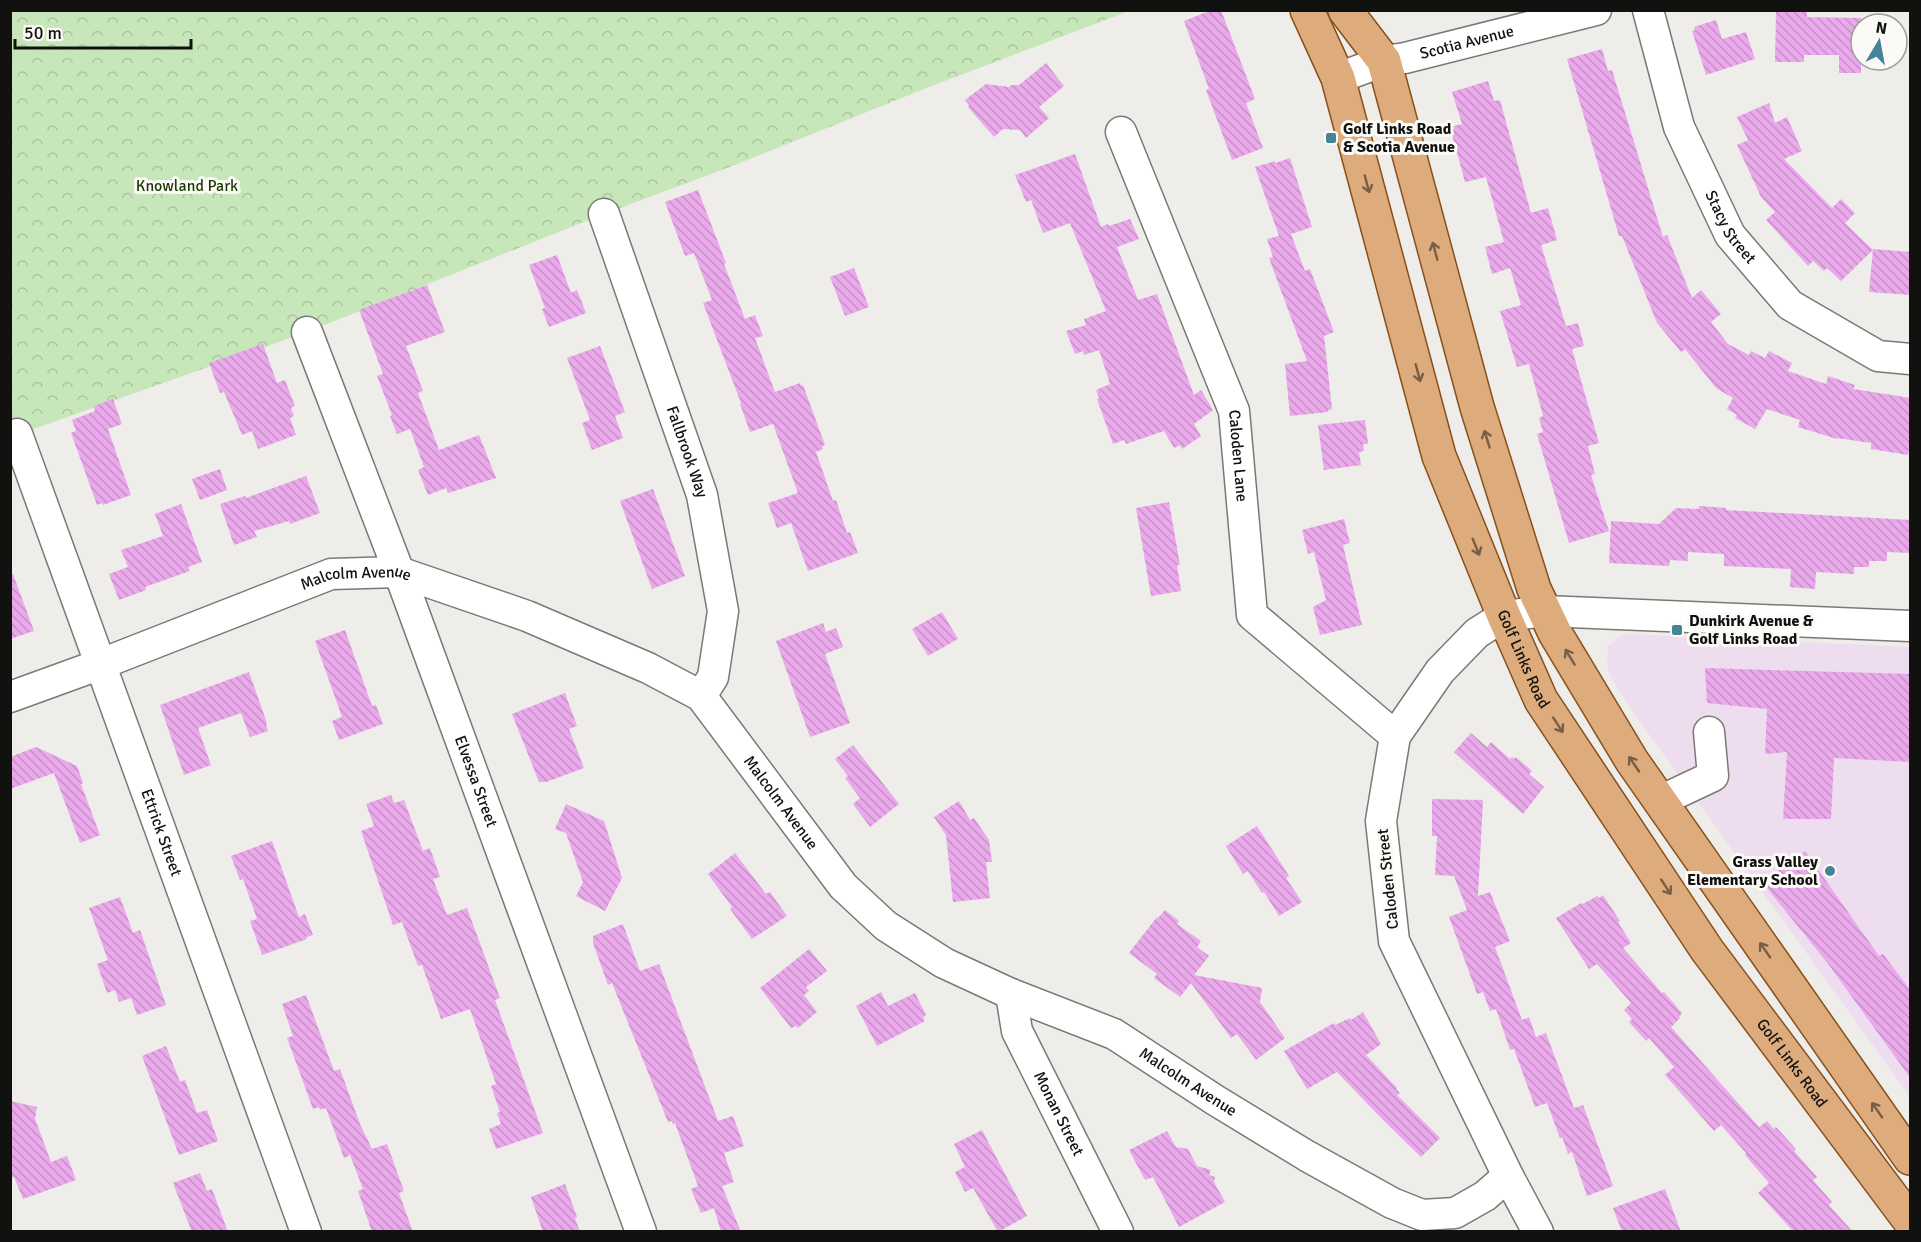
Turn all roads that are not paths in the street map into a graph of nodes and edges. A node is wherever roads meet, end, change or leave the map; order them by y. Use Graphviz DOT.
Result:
graph roads {
  1 [pos="1307,10"];
  2 [pos="1345,10"];
  3 [pos="1596,10"];
  4 [pos="1648,10"];
  5 [pos="1384,61"];
  6 [pos="1338,78"];
  7 [pos="1122,132"];
  8 [pos="604,214"];
  9 [pos="307,332"];
  10 [pos="1911,359"];
  11 [pos="17,434"];
  12 [pos="399,572"];
  13 [pos="1545,611"];
  14 [pos="1504,616"];
  15 [pos="1911,626"];
  16 [pos="101,664"];
  17 [pos="701,696"];
  18 [pos="10,697"];
  19 [pos="1709,732"];
  20 [pos="1395,736"];
  21 [pos="1660,801"];
  22 [pos="1011,994"];
  23 [pos="1911,1158"];
  24 [pos="1508,1176"];
  25 [pos="1908,1214"];
  26 [pos="306,1232"];
  27 [pos="641,1232"];
  28 [pos="1118,1232"];
  29 [pos="1538,1232"];
  1 -- 6 [label="main road, Golf Links Road"];
  2 -- 5 [label="main road"];
  3 -- 5 [label="street, Scotia Avenue"];
  4 -- 10 [label="street, Stacy Street"];
  5 -- 6 [label="street, Scotia Avenue"];
  13 -- 5 [label="main road, one-way"];
  6 -- 14 [label="main road, Golf Links Road, one-way"];
  7 -- 20 [label="street, Caloden Lane"];
  8 -- 17 [label="street, Fallbrook Way"];
  9 -- 12 [label="street, Elvessa Street"];
  11 -- 16 [label="street, Ettrick Street"];
  12 -- 16 [label="street, Malcolm Avenue"];
  12 -- 17 [label="street, Malcolm Avenue"];
  12 -- 27 [label="street, Elvessa Street"];
  13 -- 14 [label="street, Caloden Street"];
  13 -- 15 [label="street, Caloden Street"];
  21 -- 13 [label="main road, one-way"];
  14 -- 20 [label="street, Caloden Street"];
  14 -- 25 [label="main road, Golf Links Road, one-way"];
  16 -- 18 [label="street, Malcolm Avenue"];
  16 -- 26 [label="street, Ettrick Street"];
  17 -- 22 [label="street, Malcolm Avenue"];
  19 -- 21 [label="street"];
  20 -- 24 [label="street, Caloden Street"];
  23 -- 21 [label="main road, one-way"];
  22 -- 24 [label="street, Malcolm Avenue"];
  22 -- 28 [label="street, Monan Street"];
  24 -- 29 [label="street, Caloden Street"];
}
